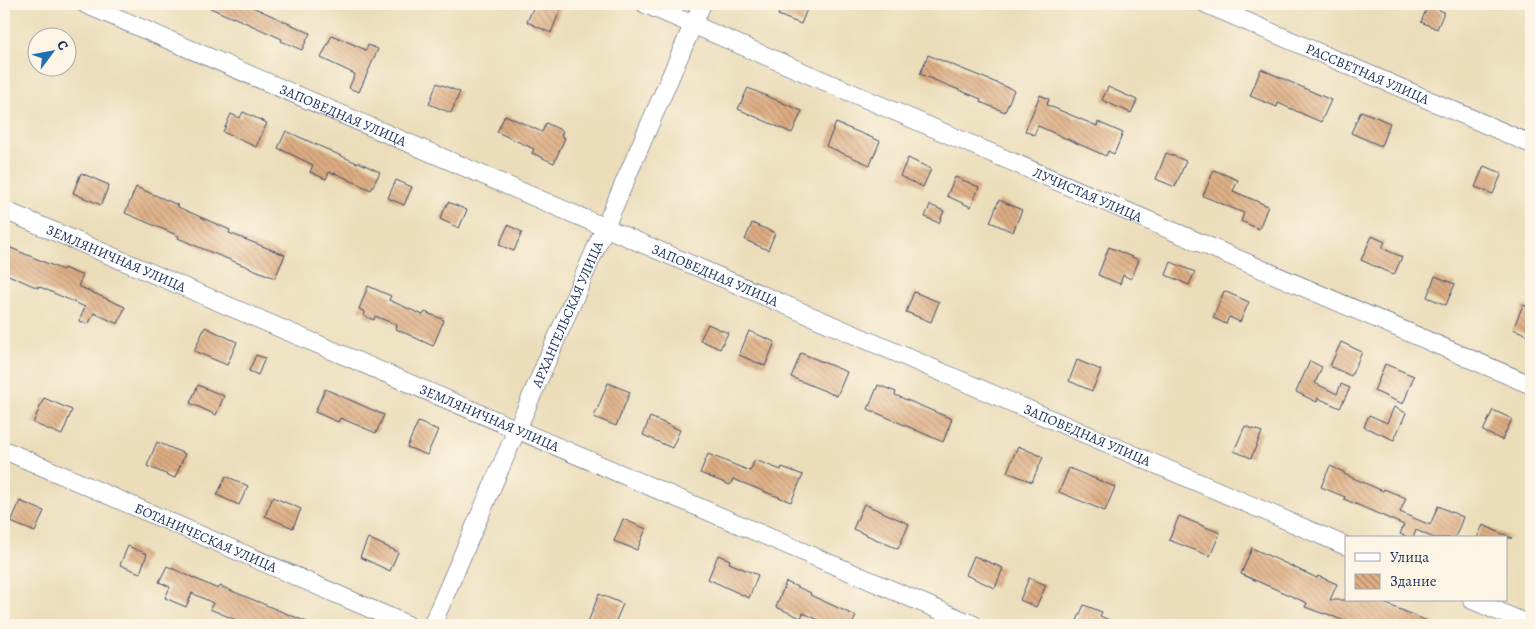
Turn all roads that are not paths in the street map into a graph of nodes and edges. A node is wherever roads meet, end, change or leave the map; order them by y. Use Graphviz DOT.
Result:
graph roads {
  1 [pos="85,4"];
  2 [pos="645,4"];
  3 [pos="702,4"];
  4 [pos="1206,4"];
  5 [pos="693,25"];
  6 [pos="1531,144"];
  7 [pos="4,210"];
  8 [pos="604,228"];
  9 [pos="1531,385"];
  10 [pos="517,430"];
  11 [pos="4,450"];
  12 [pos="1345,546"];
  13 [pos="1477,602"];
  14 [pos="408,625"];
  15 [pos="432,625"];
  16 [pos="974,625"];
  17 [pos="1530,625"];
  1 -- 8 [label="street, ЗАПОВЕДНАЯ УЛИЦА"];
  2 -- 5 [label="street, ЛУЧИСТАЯ УЛИЦА"];
  3 -- 5 [label="street, АРХАНГЕЛЬСКАЯ УЛИЦА"];
  4 -- 6 [label="street, РАССВЕТНАЯ УЛИЦА"];
  5 -- 8 [label="street, АРХАНГЕЛЬСКАЯ УЛИЦА"];
  5 -- 9 [label="street, ЛУЧИСТАЯ УЛИЦА"];
  7 -- 10 [label="street, ЗЕМЛЯНИЧНАЯ УЛИЦА"];
  8 -- 10 [label="street, АРХАНГЕЛЬСКАЯ УЛИЦА"];
  8 -- 12 [label="street, ЗАПОВЕДНАЯ УЛИЦА"];
  10 -- 15 [label="street, АРХАНГЕЛЬСКАЯ УЛИЦА"];
  10 -- 16 [label="street, ЗЕМЛЯНИЧНАЯ УЛИЦА"];
  11 -- 14 [label="street, БОТАНИЧЕСКАЯ УЛИЦА"];
  13 -- 17 [label="street"];
}
